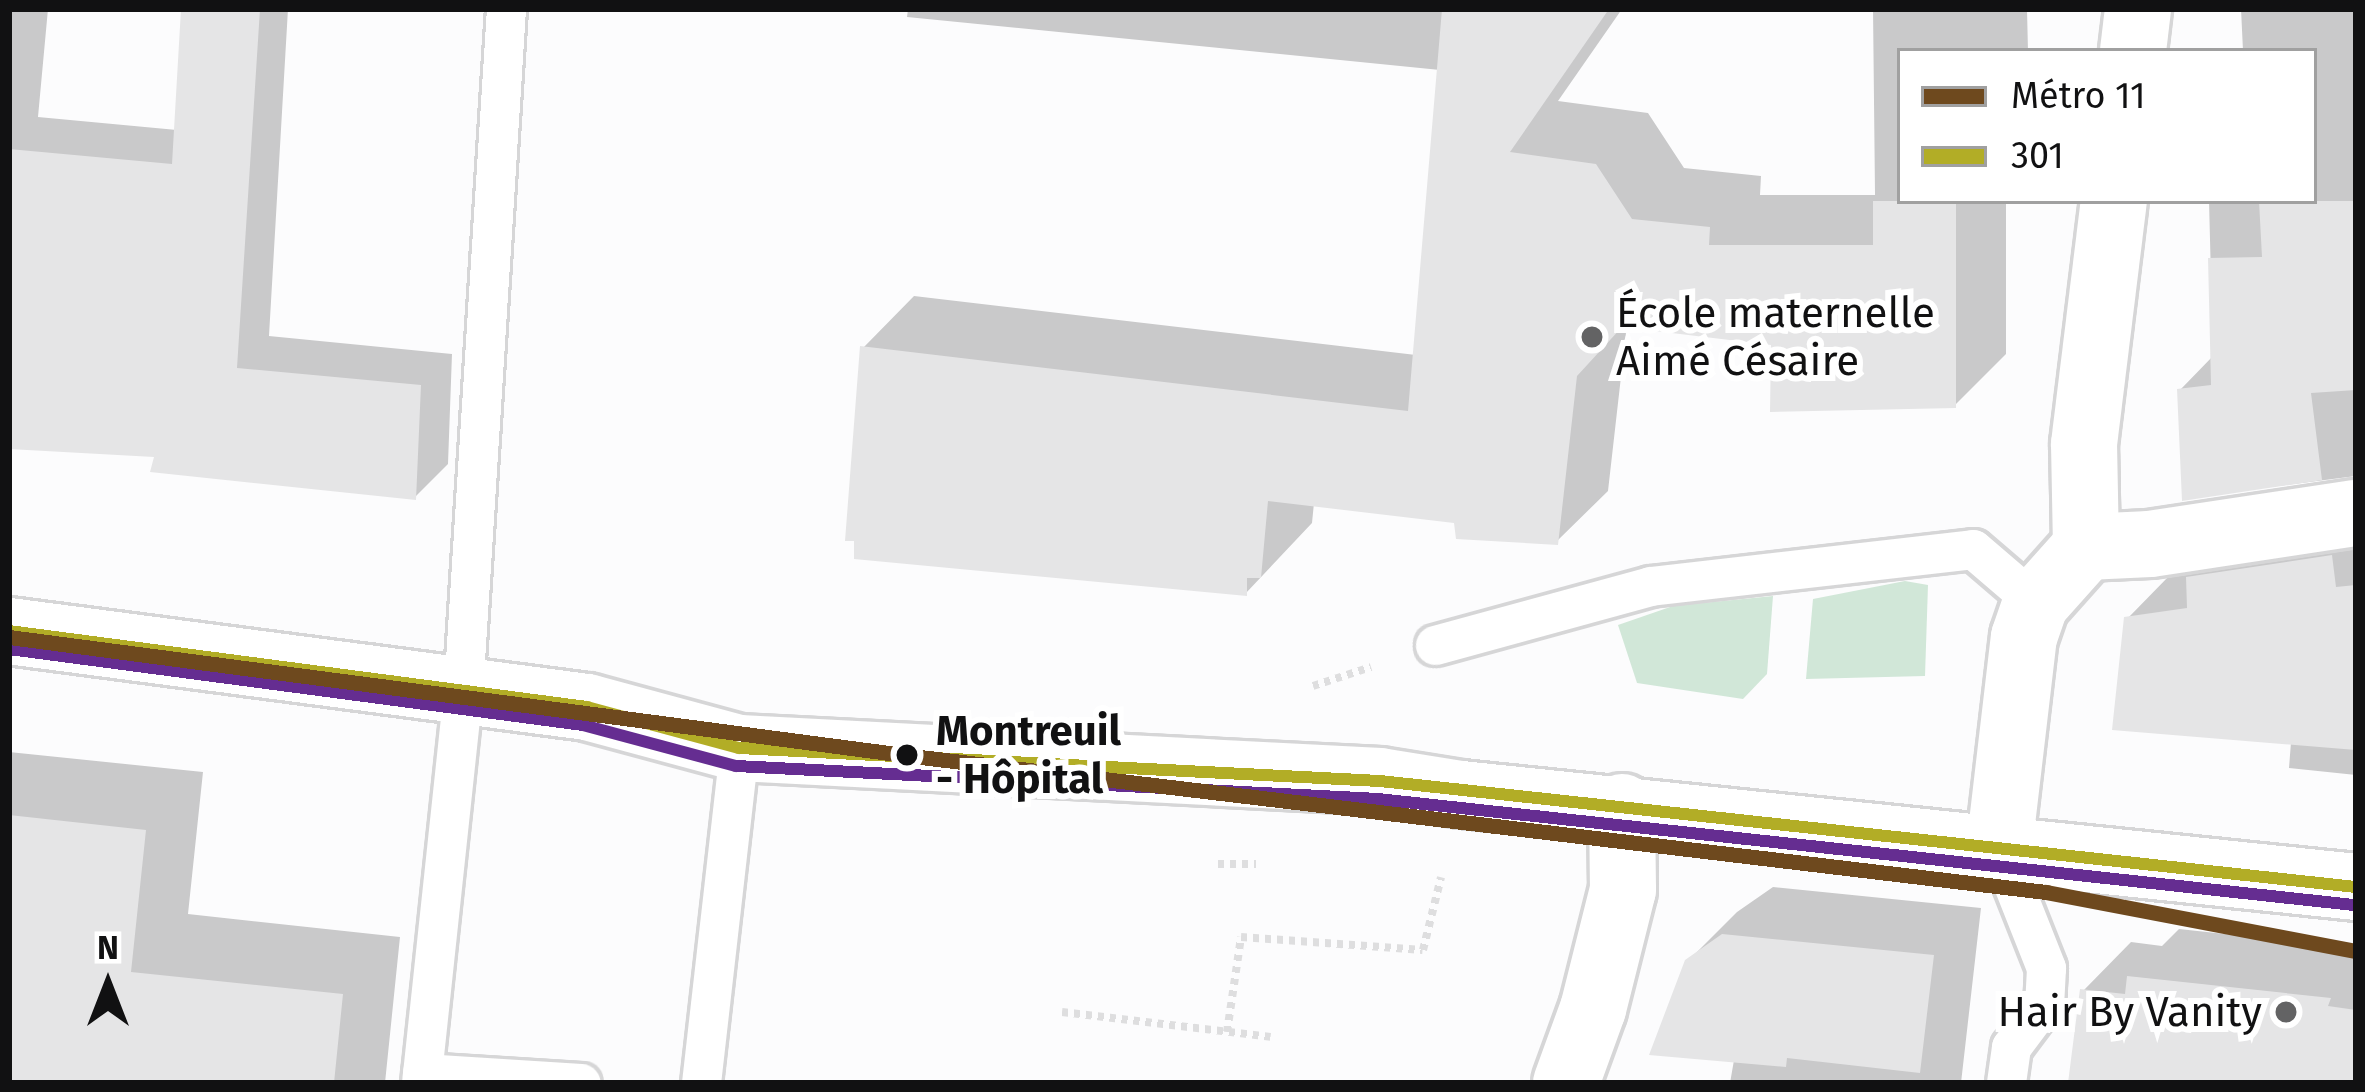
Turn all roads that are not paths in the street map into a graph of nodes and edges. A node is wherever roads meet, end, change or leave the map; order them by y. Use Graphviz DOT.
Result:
graph roads {
  1 [pos="506,9"];
  2 [pos="2138,9"];
  3 [pos="2133,48"];
  4 [pos="2114,204"];
  5 [pos="2356,513"];
  6 [pos="2086,547"];
  7 [pos="2036,603"];
  8 [pos="9,631"];
  9 [pos="1435,645"];
  10 [pos="463,692"];
  11 [pos="739,748"];
  12 [pos="1622,807"];
  13 [pos="1999,849"];
  14 [pos="2356,887"];
  15 [pos="421,1078"];
  16 [pos="581,1083"];
  17 [pos="701,1083"];
  18 [pos="1566,1083"];
  19 [pos="2006,1083"];
  1 -- 10 [label="lane"];
  2 -- 3 [label="main road"];
  4 -- 6 [label="main road"];
  5 -- 6 [label="main road"];
  6 -- 7 [label="main road"];
  7 -- 9 [label="lane"];
  7 -- 13 [label="main road"];
  8 -- 10 [label="main road"];
  10 -- 11 [label="main road"];
  10 -- 15 [label="lane"];
  11 -- 12 [label="main road"];
  11 -- 17 [label="lane"];
  12 -- 13 [label="main road"];
  12 -- 18 [label="main road"];
  13 -- 14 [label="main road"];
  13 -- 19 [label="lane"];
  15 -- 16 [label="lane"];
}
